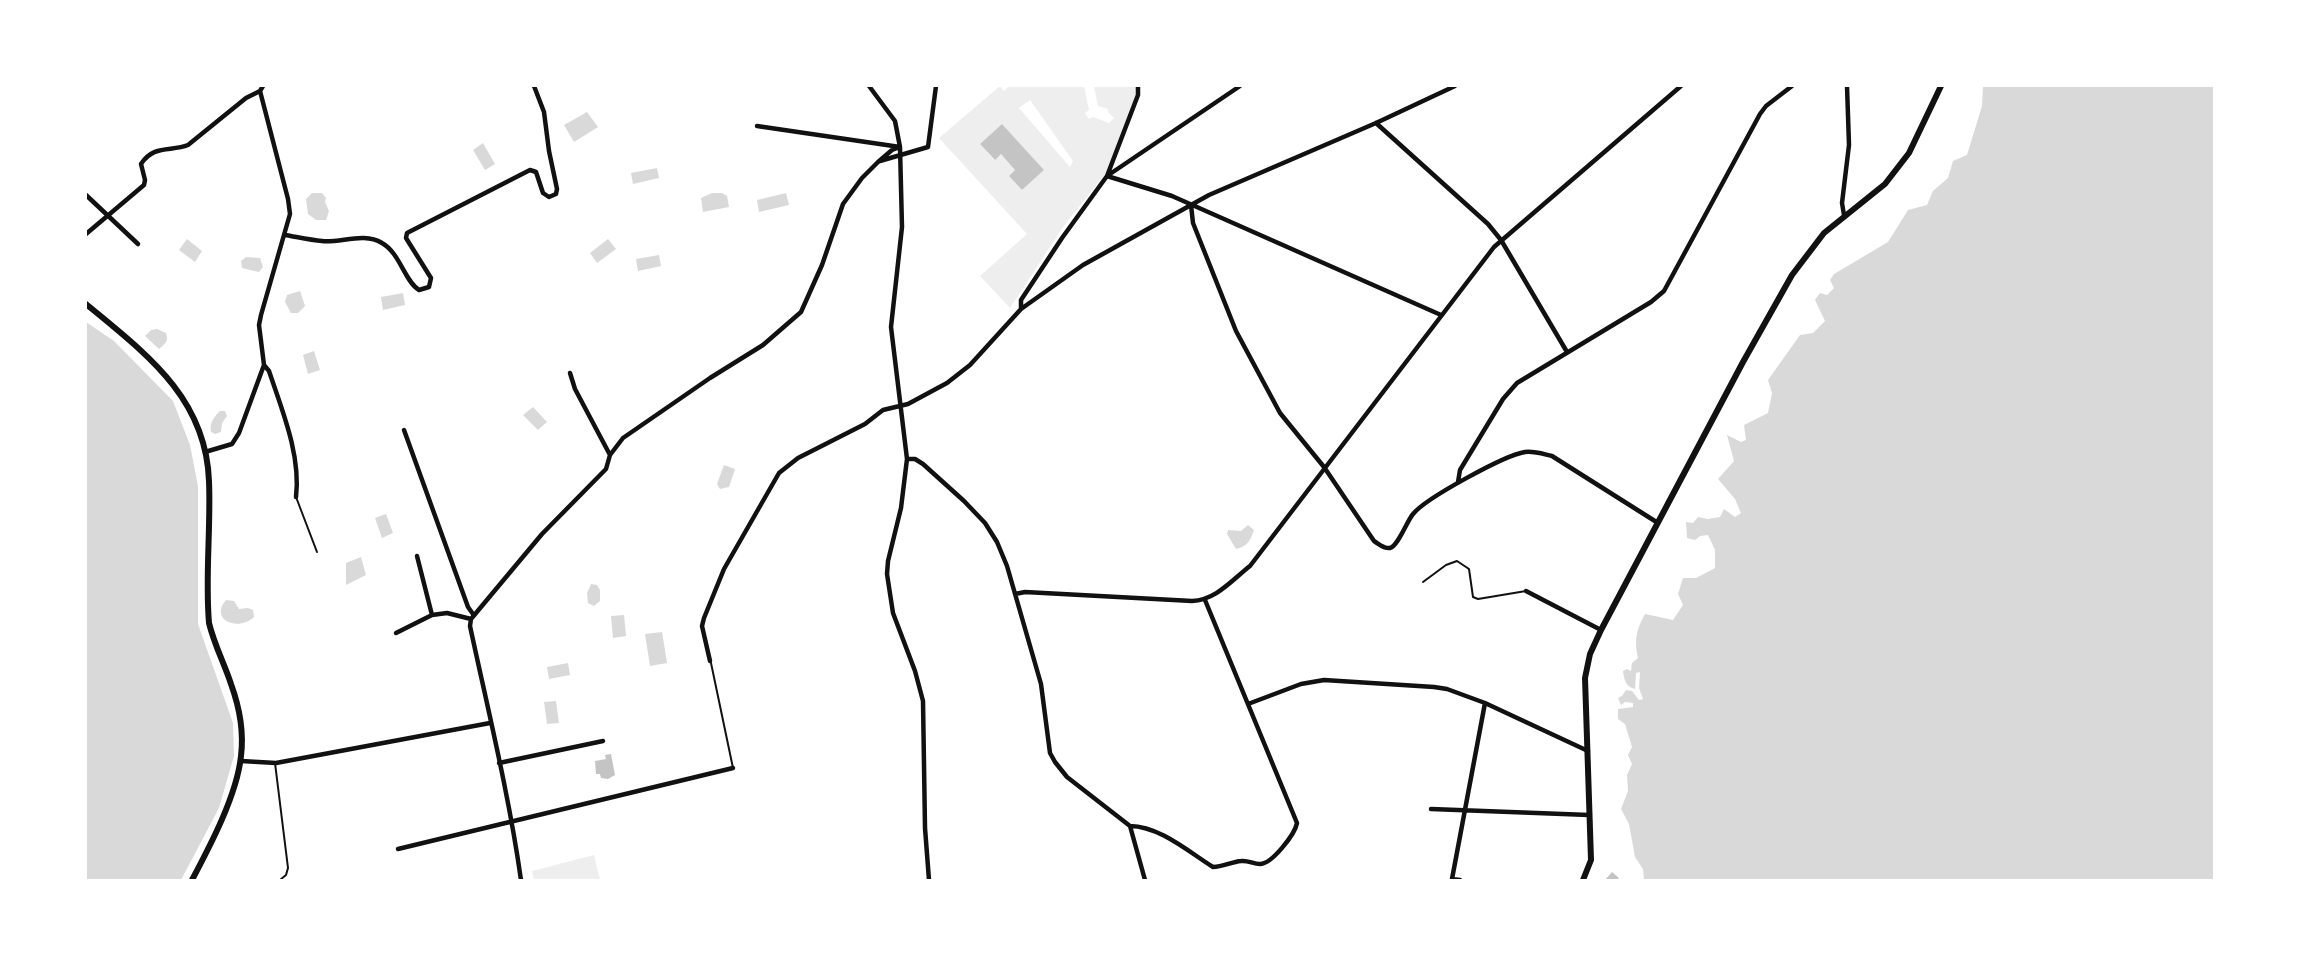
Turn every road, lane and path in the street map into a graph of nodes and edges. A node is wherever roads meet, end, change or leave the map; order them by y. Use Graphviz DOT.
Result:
graph roads {
  1 [pos="263,86"];
  2 [pos="534,86"];
  3 [pos="869,86"];
  4 [pos="936,86"];
  5 [pos="1138,86"];
  6 [pos="1240,86"];
  7 [pos="1455,86"];
  8 [pos="1681,86"];
  9 [pos="1792,86"];
  10 [pos="1847,86"];
  11 [pos="1941,86"];
  12 [pos="260,91"];
  13 [pos="1376,123"];
  14 [pos="758,126"];
  15 [pos="900,147"];
  16 [pos="900,156"];
  17 [pos="878,162"];
  18 [pos="1107,176"];
  19 [pos="86,195"];
  20 [pos="1191,205"];
  21 [pos="107,215"];
  22 [pos="1844,215"];
  23 [pos="86,234"];
  24 [pos="285,235"];
  25 [pos="1501,240"];
  26 [pos="138,244"];
  27 [pos="86,304"];
  28 [pos="1021,309"];
  29 [pos="1441,315"];
  30 [pos="1567,352"];
  31 [pos="264,365"];
  32 [pos="570,373"];
  33 [pos="901,405"];
  34 [pos="404,430"];
  35 [pos="205,452"];
  36 [pos="610,455"];
  37 [pos="907,459"];
  38 [pos="1324,467"];
  39 [pos="1458,482"];
  40 [pos="296,497"];
  41 [pos="1658,523"];
  42 [pos="317,552"];
  43 [pos="417,556"];
  44 [pos="1423,582"];
  45 [pos="1526,591"];
  46 [pos="1015,594"];
  47 [pos="1204,600"];
  48 [pos="432,615"];
  49 [pos="472,616"];
  50 [pos="1601,630"];
  51 [pos="396,633"];
  52 [pos="710,661"];
  53 [pos="1248,704"];
  54 [pos="1485,704"];
  55 [pos="490,723"];
  56 [pos="603,741"];
  57 [pos="1588,751"];
  58 [pos="241,761"];
  59 [pos="275,763"];
  60 [pos="499,763"];
  61 [pos="733,768"];
  62 [pos="1431,809"];
  63 [pos="1464,812"];
  64 [pos="1589,815"];
  65 [pos="513,823"];
  66 [pos="1130,826"];
  67 [pos="398,849"];
  68 [pos="192,880"];
  69 [pos="280,880"];
  70 [pos="521,880"];
  71 [pos="929,880"];
  72 [pos="1145,880"];
  73 [pos="1460,880"];
  74 [pos="1583,880"];
  1 -- 12 [label="street"];
  2 -- 24 [label="street"];
  3 -- 15 [label="street"];
  4 -- 16 [label="street"];
  5 -- 18 [label="street"];
  6 -- 18 [label="street"];
  7 -- 13 [label="street"];
  8 -- 25 [label="street"];
  9 -- 30 [label="street"];
  10 -- 22 [label="street"];
  11 -- 22 [label="street"];
  12 -- 21 [label="street"];
  12 -- 24 [label="street"];
  13 -- 20 [label="street"];
  13 -- 25 [label="street"];
  14 -- 15 [label="street"];
  15 -- 16 [label="street"];
  15 -- 17 [label="street"];
  16 -- 17 [label="street"];
  16 -- 33 [label="street"];
  17 -- 36 [label="street"];
  18 -- 20 [label="street"];
  18 -- 28 [label="street"];
  19 -- 21 [label="street"];
  20 -- 28 [label="street"];
  20 -- 29 [label="street"];
  20 -- 38 [label="street"];
  21 -- 23 [label="street"];
  21 -- 26 [label="street"];
  22 -- 41 [label="street"];
  24 -- 31 [label="street"];
  25 -- 29 [label="street"];
  25 -- 30 [label="street"];
  27 -- 35 [label="street"];
  28 -- 33 [label="street"];
  29 -- 38 [label="street"];
  30 -- 39 [label="street"];
  31 -- 35 [label="street"];
  31 -- 40 [label="street"];
  32 -- 36 [label="street"];
  33 -- 37 [label="street"];
  33 -- 52 [label="street"];
  34 -- 49 [label="street"];
  35 -- 58 [label="street"];
  36 -- 49 [label="street"];
  37 -- 46 [label="street"];
  37 -- 71 [label="street"];
  38 -- 39 [label="street"];
  38 -- 47 [label="street"];
  39 -- 41 [label="street"];
  40 -- 42 [label="lane"];
  41 -- 50 [label="street"];
  43 -- 48 [label="street"];
  44 -- 45 [label="lane"];
  45 -- 50 [label="street"];
  46 -- 47 [label="street"];
  46 -- 66 [label="street"];
  47 -- 53 [label="street"];
  48 -- 49 [label="street"];
  48 -- 51 [label="street"];
  49 -- 55 [label="street"];
  50 -- 57 [label="street"];
  52 -- 61 [label="lane"];
  53 -- 54 [label="street"];
  53 -- 66 [label="street"];
  54 -- 57 [label="street"];
  54 -- 63 [label="street"];
  55 -- 59 [label="street"];
  55 -- 60 [label="street"];
  56 -- 60 [label="street"];
  57 -- 64 [label="street"];
  58 -- 59 [label="street"];
  58 -- 68 [label="street"];
  59 -- 69 [label="lane"];
  60 -- 65 [label="street"];
  61 -- 65 [label="street"];
  62 -- 63 [label="street"];
  63 -- 64 [label="street"];
  63 -- 73 [label="street"];
  64 -- 74 [label="street"];
  65 -- 67 [label="street"];
  65 -- 70 [label="street"];
  66 -- 72 [label="street"];
}
